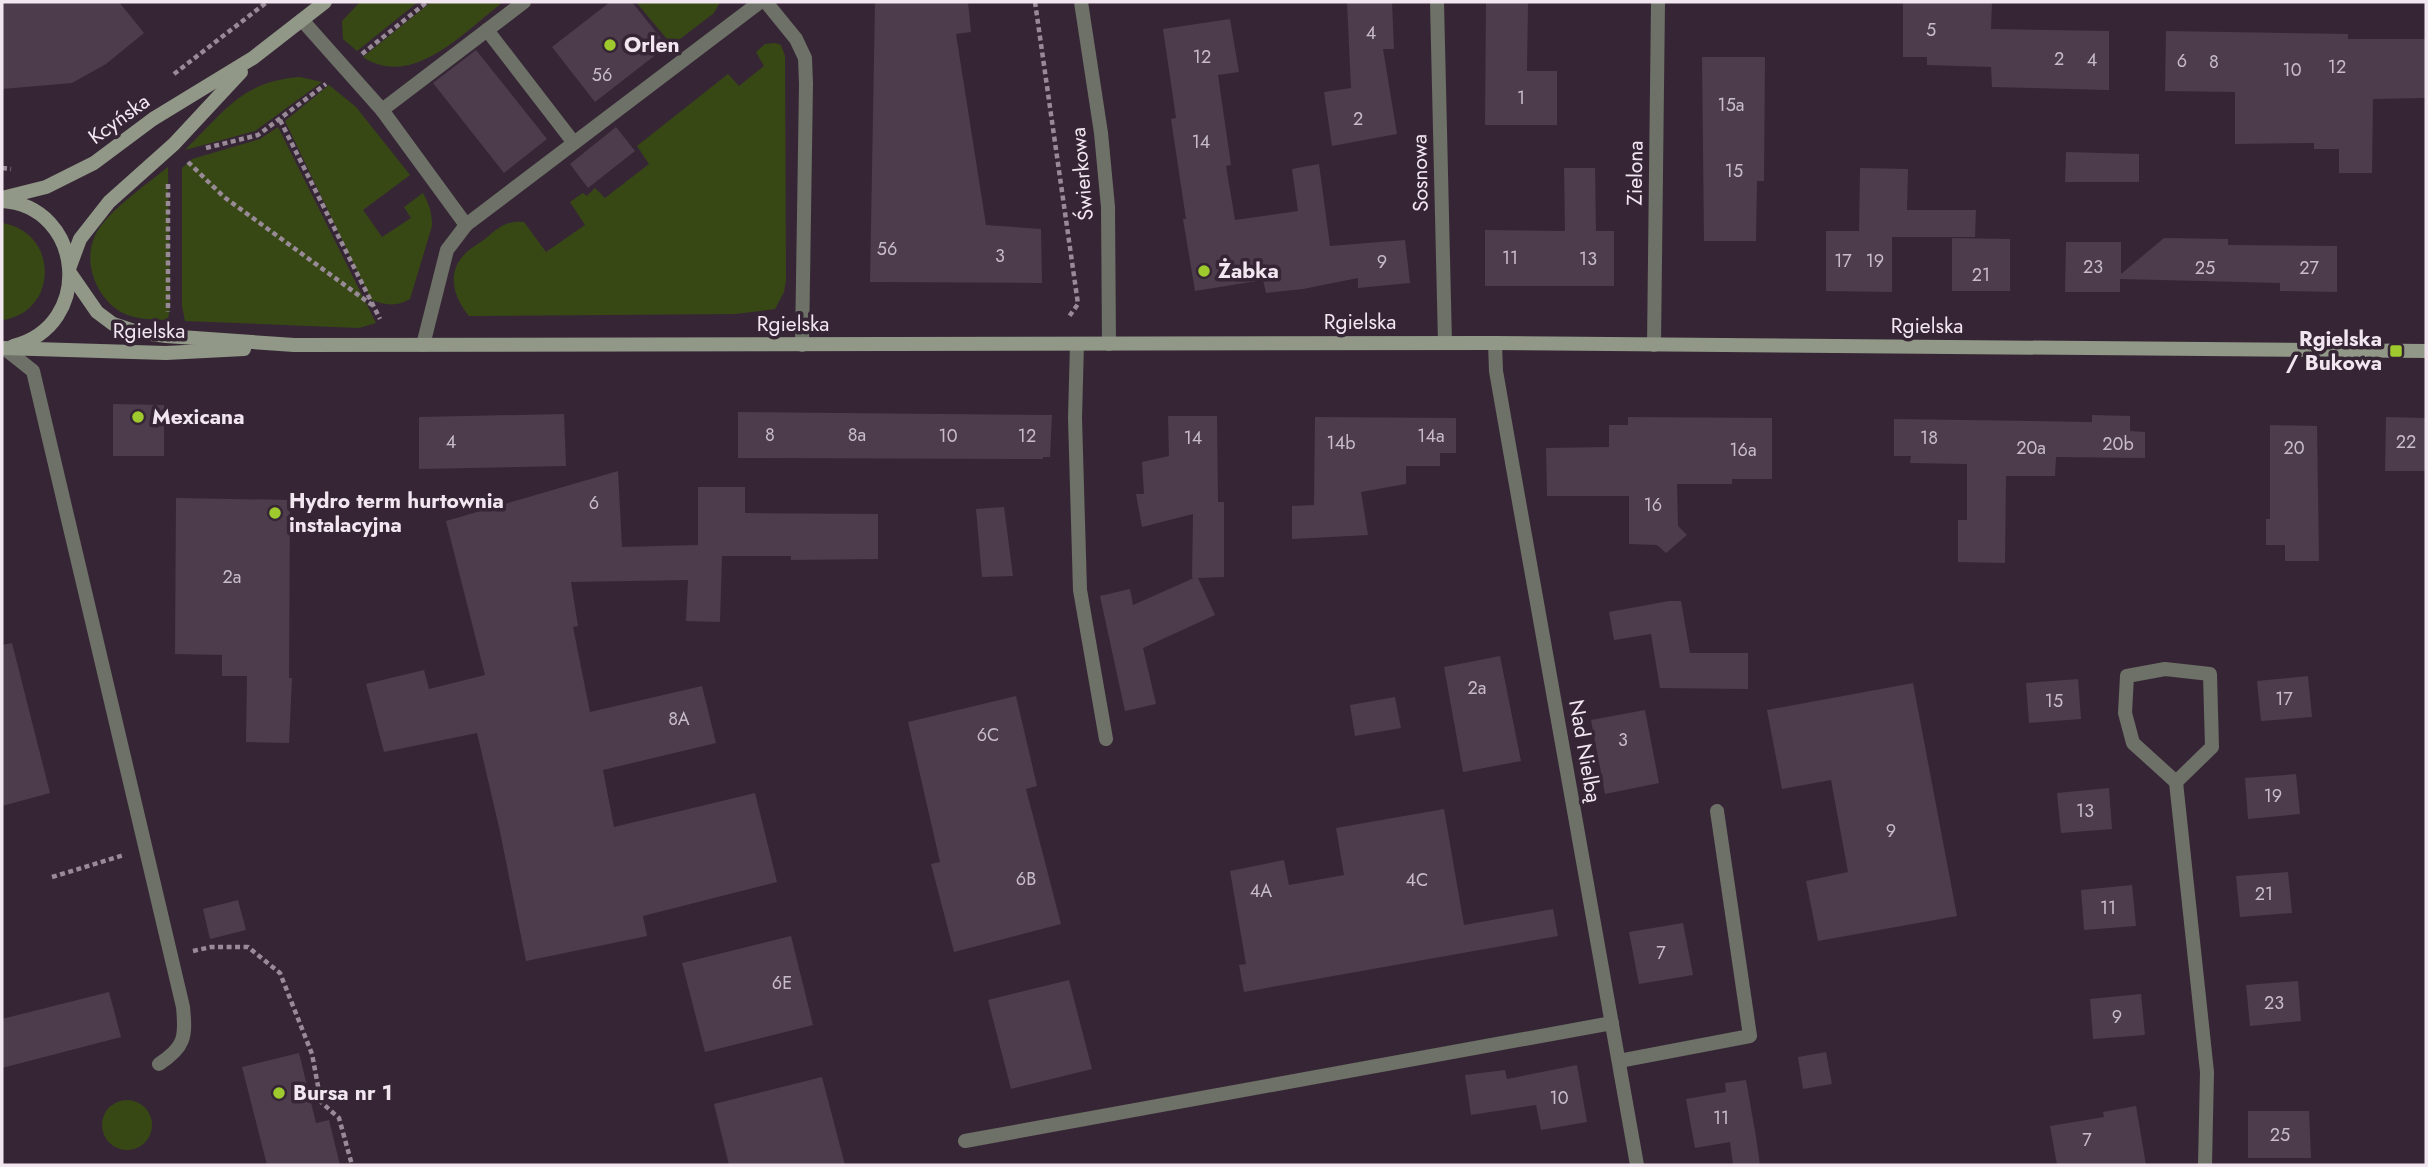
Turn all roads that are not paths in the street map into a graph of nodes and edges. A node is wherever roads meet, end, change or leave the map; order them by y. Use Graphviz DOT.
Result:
graph roads {
  1 [pos="325,2"];
  2 [pos="524,2"];
  3 [pos="760,2"];
  4 [pos="766,2"];
  5 [pos="1080,2"];
  6 [pos="1437,2"];
  7 [pos="1658,2"];
  8 [pos="302,20"];
  9 [pos="487,30"];
  10 [pos="253,58"];
  11 [pos="382,110"];
  12 [pos="574,143"];
  13 [pos="2,200"];
  14 [pos="466,225"];
  15 [pos="70,270"];
  16 [pos="1445,343"];
  17 [pos="1495,343"];
  18 [pos="1077,344"];
  19 [pos="1109,344"];
  20 [pos="294,345"];
  21 [pos="423,345"];
  22 [pos="802,345"];
  23 [pos="1654,345"];
  24 [pos="3,348"];
  25 [pos="2426,351"];
  26 [pos="1106,739"];
  27 [pos="2176,782"];
  28 [pos="1717,811"];
  29 [pos="1612,1023"];
  30 [pos="1619,1061"];
  31 [pos="159,1064"];
  32 [pos="965,1141"];
  33 [pos="1637,1165"];
  34 [pos="2205,1165"];
  1 -- 8 [label="street, Kcyńska"];
  2 -- 9 [label="street"];
  3 -- 12 [label="street"];
  4 -- 22 [label="street"];
  5 -- 19 [label="street, Świerkowa"];
  6 -- 16 [label="street, Sosnowa"];
  7 -- 23 [label="street, Zielona"];
  8 -- 10 [label="street, Kcyńska"];
  8 -- 11 [label="street"];
  9 -- 11 [label="street"];
  9 -- 12 [label="street"];
  10 -- 13 [label="street, Kcyńska"];
  10 -- 15 [label="street, Kcyńska"];
  11 -- 14 [label="street"];
  12 -- 14 [label="street"];
  13 -- 15 [label="street, Rgielska"];
  14 -- 21 [label="street"];
  15 -- 20 [label="street, Rgielska"];
  15 -- 24 [label="street, Kcyńska"];
  16 -- 17 [label="street, Rgielska"];
  16 -- 19 [label="street, Rgielska"];
  17 -- 23 [label="street, Rgielska"];
  17 -- 29 [label="street, Nad Nielbą"];
  18 -- 19 [label="street, Rgielska"];
  18 -- 22 [label="street, Rgielska"];
  18 -- 26 [label="street"];
  20 -- 21 [label="street, Rgielska"];
  20 -- 24 [label="street, Rgielska"];
  21 -- 22 [label="street, Rgielska"];
  23 -- 25 [label="street, Rgielska"];
  24 -- 31 [label="street"];
  27 -- 27 [label="street"];
  27 -- 34 [label="street"];
  28 -- 30 [label="street"];
  29 -- 30 [label="street, Nad Nielbą"];
  29 -- 32 [label="street"];
  30 -- 33 [label="street, Nad Nielbą"];
}
